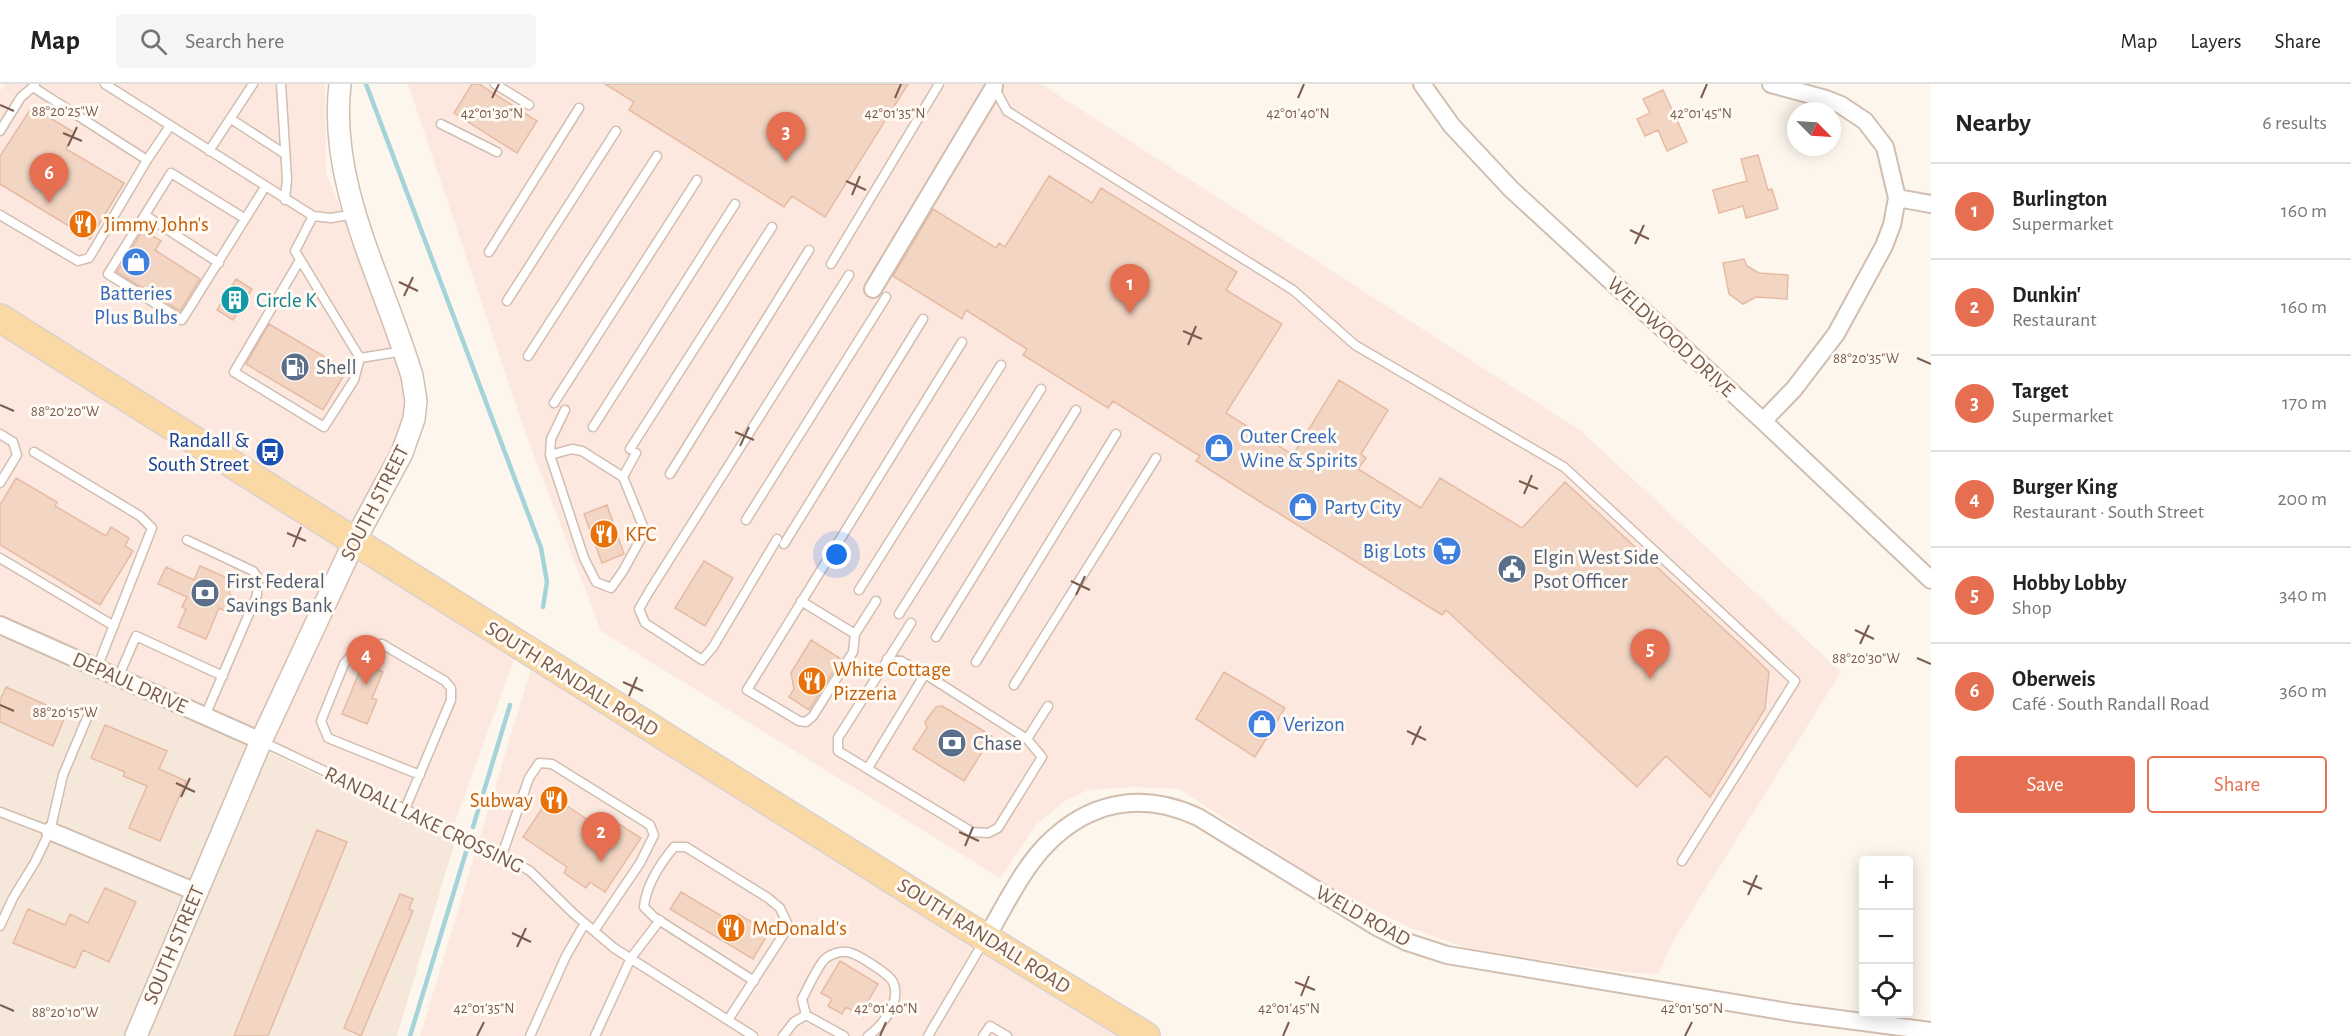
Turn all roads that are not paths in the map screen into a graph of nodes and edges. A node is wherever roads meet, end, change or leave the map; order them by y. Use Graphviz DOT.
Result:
graph roads {
  1 [pos="105,84"];
  2 [pos="253,84"];
  3 [pos="281,84"];
  4 [pos="340,84"];
  5 [pos="495,84"];
  6 [pos="939,84"];
  7 [pos="1422,84"];
  8 [pos="1771,84"];
  9 [pos="34,85"];
  10 [pos="993,86"];
  11 [pos="529,105"];
  12 [pos="579,108"];
  13 [pos="231,119"];
  14 [pos="441,124"];
  15 [pos="170,126"];
  16 [pos="0,131"];
  17 [pos="616,131"];
  18 [pos="209,151"];
  19 [pos="497,152"];
  20 [pos="285,154"];
  21 [pos="657,156"];
  22 [pos="147,160"];
  23 [pos="697,180"];
  24 [pos="265,187"];
  25 [pos="1897,198"];
  26 [pos="285,200"];
  27 [pos="735,204"];
  28 [pos="1931,204"];
  29 [pos="355,214"];
  30 [pos="0,215"];
  31 [pos="145,215"];
  32 [pos="313,216"];
  33 [pos="244,218"];
  34 [pos="772,227"];
  35 [pos="808,250"];
  36 [pos="489,252"];
  37 [pos="300,260"];
  38 [pos="219,263"];
  39 [pos="831,264"];
  40 [pos="849,275"];
  41 [pos="879,293"];
  42 [pos="507,301"];
  43 [pos="0,318"];
  44 [pos="923,319"];
  45 [pos="962,342"];
  46 [pos="405,350"];
  47 [pos="528,356"];
  48 [pos="360,358"];
  49 [pos="1001,365"];
  50 [pos="1041,389"];
  51 [pos="554,403"];
  52 [pos="565,410"];
  53 [pos="1076,410"];
  54 [pos="1763,421"];
  55 [pos="593,427"];
  56 [pos="0,434"];
  57 [pos="1116,434"];
  58 [pos="34,452"];
  59 [pos="549,455"];
  60 [pos="1156,458"];
  61 [pos="670,474"];
  62 [pos="623,477"];
  63 [pos="0,483"];
  64 [pos="746,520"];
  65 [pos="187,540"];
  66 [pos="354,542"];
  67 [pos="0,558"];
  68 [pos="1931,580"];
  69 [pos="859,590"];
  70 [pos="801,601"];
  71 [pos="876,601"];
  72 [pos="899,614"];
  73 [pos="910,623"];
  74 [pos="0,625"];
  75 [pos="114,626"];
  76 [pos="855,634"];
  77 [pos="936,637"];
  78 [pos="887,659"];
  79 [pos="976,662"];
  80 [pos="97,668"];
  81 [pos="925,675"];
  82 [pos="223,676"];
  83 [pos="118,678"];
  84 [pos="1014,685"];
  85 [pos="1048,706"];
  86 [pos="205,717"];
  87 [pos="87,718"];
  88 [pos="1027,739"];
  89 [pos="261,741"];
  90 [pos="868,768"];
  91 [pos="420,774"];
  92 [pos="405,809"];
  93 [pos="0,812"];
  94 [pos="50,831"];
  95 [pos="502,855"];
  96 [pos="1682,861"];
  97 [pos="196,892"];
  98 [pos="660,921"];
  99 [pos="585,923"];
  100 [pos="0,926"];
  101 [pos="594,931"];
  102 [pos="986,938"];
  103 [pos="631,958"];
  104 [pos="754,981"];
  105 [pos="806,1015"];
  106 [pos="728,1020"];
  107 [pos="1931,1031"];
  108 [pos="136,1036"];
  109 [pos="530,1036"];
  110 [pos="595,1036"];
  111 [pos="753,1036"];
  112 [pos="783,1036"];
  113 [pos="844,1036"];
  114 [pos="868,1036"];
  115 [pos="928,1036"];
  116 [pos="983,1036"];
  117 [pos="1007,1036"];
  118 [pos="1146,1036"];
  1 -- 15 [label="lane"];
  2 -- 13 [label="lane"];
  3 -- 20 [label="lane"];
  4 -- 29 [label="street, SOUTH STREET"];
  5 -- 11 [label="lane"];
  6 -- 39 [label="lane"];
  7 -- 54 [label="street, WELDWOOD DRIVE"];
  8 -- 25 [label="street"];
  9 -- 16 [label="lane"];
  9 -- 22 [label="lane"];
  10 -- 41 [label="street"];
  10 -- 96 [label="lane"];
  12 -- 36 [label="lane"];
  13 -- 18 [label="lane"];
  13 -- 20 [label="lane"];
  14 -- 19 [label="lane"];
  15 -- 18 [label="lane"];
  15 -- 22 [label="lane"];
  17 -- 42 [label="lane"];
  18 -- 24 [label="lane"];
  20 -- 26 [label="lane"];
  21 -- 47 [label="lane"];
  22 -- 30 [label="lane"];
  23 -- 51 [label="lane"];
  24 -- 26 [label="lane"];
  24 -- 33 [label="lane"];
  25 -- 28 [label="street"];
  25 -- 54 [label="street"];
  26 -- 32 [label="lane"];
  27 -- 55 [label="lane"];
  29 -- 32 [label="lane"];
  29 -- 46 [label="street, SOUTH STREET"];
  31 -- 33 [label="lane"];
  31 -- 38 [label="lane"];
  31 -- 38 [label="lane"];
  32 -- 37 [label="lane"];
  33 -- 38 [label="lane"];
  34 -- 62 [label="lane"];
  35 -- 61 [label="lane"];
  37 -- 48 [label="lane"];
  37 -- 48 [label="lane"];
  40 -- 44 [label="lane"];
  41 -- 64 [label="lane"];
  43 -- 66 [label="main road, SOUTH RANDALL ROAD"];
  45 -- 70 [label="lane"];
  46 -- 48 [label="lane"];
  46 -- 66 [label="street, SOUTH STREET"];
  49 -- 69 [label="lane"];
  50 -- 72 [label="lane"];
  52 -- 59 [label="lane"];
  53 -- 77 [label="lane"];
  54 -- 68 [label="street, WELDWOOD DRIVE"];
  56 -- 63 [label="lane"];
  57 -- 79 [label="lane"];
  58 -- 75 [label="lane"];
  59 -- 62 [label="lane"];
  59 -- 62 [label="lane"];
  60 -- 84 [label="lane"];
  65 -- 82 [label="lane"];
  66 -- 89 [label="street, SOUTH STREET"];
  66 -- 102 [label="main road, SOUTH RANDALL ROAD"];
  67 -- 75 [label="lane"];
  70 -- 76 [label="lane"];
  70 -- 76 [label="lane"];
  71 -- 76 [label="lane"];
  73 -- 78 [label="lane"];
  74 -- 80 [label="street, DEPAUL DRIVE"];
  75 -- 80 [label="lane"];
  78 -- 81 [label="lane"];
  78 -- 90 [label="lane"];
  80 -- 83 [label="street, DEPAUL DRIVE"];
  81 -- 88 [label="lane"];
  81 -- 90 [label="lane"];
  82 -- 83 [label="lane"];
  82 -- 86 [label="lane"];
  83 -- 86 [label="street, DEPAUL DRIVE"];
  85 -- 88 [label="lane"];
  86 -- 89 [label="street, DEPAUL DRIVE"];
  87 -- 94 [label="lane"];
  88 -- 90 [label="lane"];
  89 -- 92 [label="lane, RANDALL LAKE CROSSING"];
  89 -- 97 [label="street, SOUTH STREET"];
  91 -- 91 [label="lane"];
  91 -- 92 [label="lane"];
  92 -- 95 [label="lane, RANDALL LAKE CROSSING"];
  93 -- 94 [label="lane"];
  94 -- 97 [label="street"];
  94 -- 100 [label="lane"];
  95 -- 99 [label="lane, RANDALL LAKE CROSSING"];
  95 -- 101 [label="lane"];
  97 -- 108 [label="street, SOUTH STREET"];
  98 -- 103 [label="lane"];
  98 -- 104 [label="lane"];
  98 -- 104 [label="lane"];
  99 -- 101 [label="lane, RANDALL LAKE CROSSING"];
  99 -- 109 [label="lane"];
  101 -- 103 [label="lane, RANDALL LAKE CROSSING"];
  102 -- 107 [label="street, WELD ROAD"];
  102 -- 115 [label="lane, WELD ROAD"];
  102 -- 118 [label="main road, SOUTH RANDALL ROAD"];
  103 -- 106 [label="lane, RANDALL LAKE CROSSING"];
  103 -- 110 [label="lane"];
  104 -- 106 [label="lane"];
  105 -- 112 [label="lane"];
  105 -- 113 [label="lane"];
  105 -- 114 [label="lane"];
  106 -- 111 [label="lane, RANDALL LAKE CROSSING"];
  116 -- 117 [label="lane"];
}
